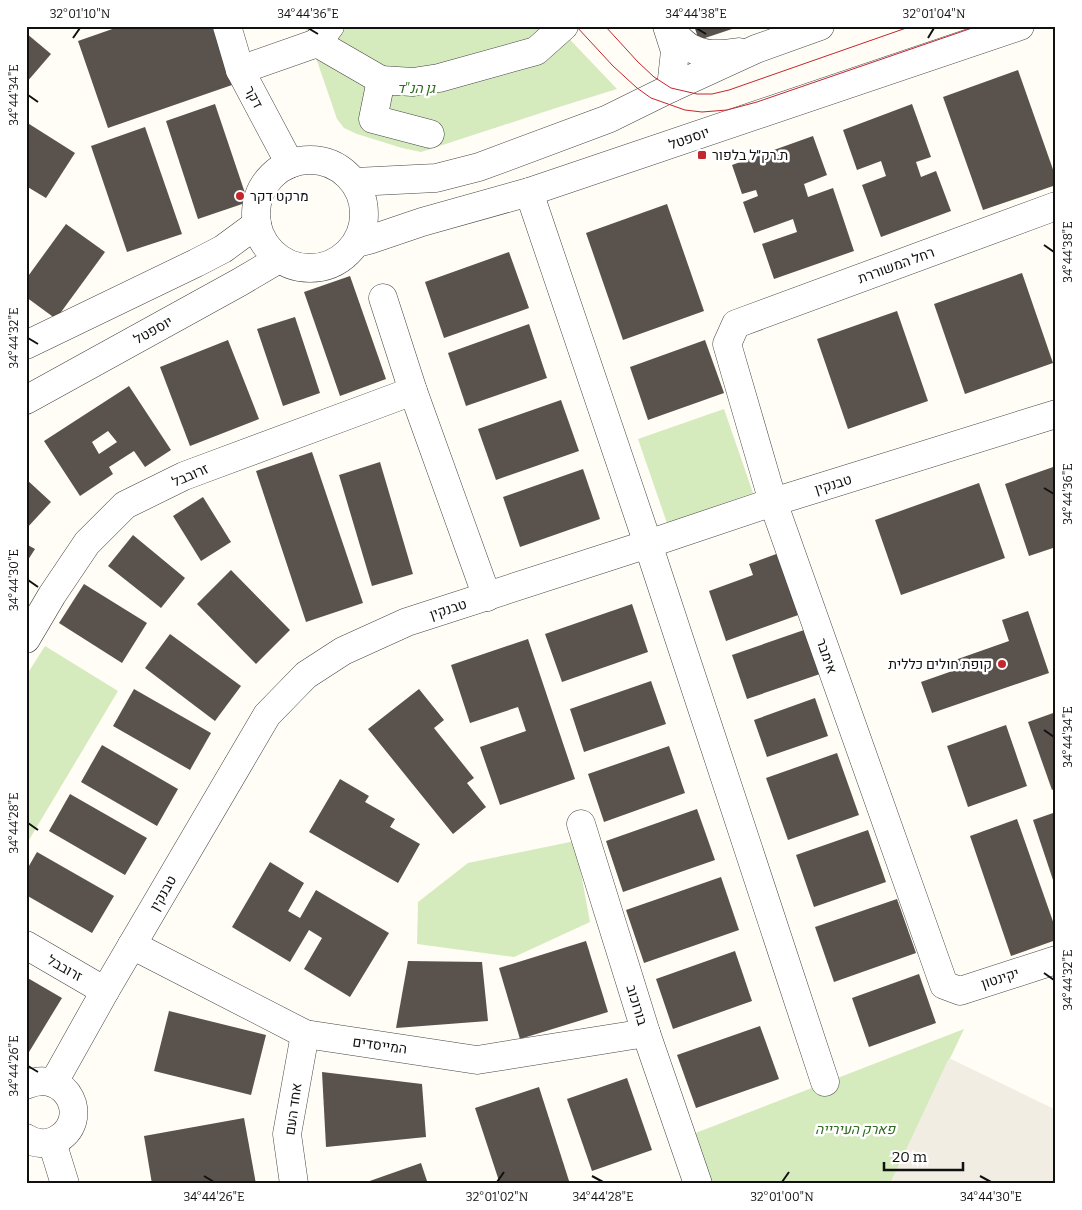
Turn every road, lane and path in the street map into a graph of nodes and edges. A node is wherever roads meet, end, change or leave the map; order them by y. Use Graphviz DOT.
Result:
graph roads {
  1 [pos="227,26"];
  2 [pos="564,26"];
  3 [pos="667,26"];
  4 [pos="820,26"];
  5 [pos="1020,26"];
  6 [pos="324,35"];
  7 [pos="756,49"];
  8 [pos="240,70"];
  9 [pos="381,80"];
  10 [pos="671,88"];
  11 [pos="430,134"];
  12 [pos="290,164"];
  13 [pos="355,182"];
  14 [pos="528,192"];
  15 [pos="1056,206"];
  16 [pos="257,224"];
  17 [pos="357,243"];
  18 [pos="279,259"];
  19 [pos="383,298"];
  20 [pos="736,324"];
  21 [pos="26,345"];
  22 [pos="413,391"];
  23 [pos="26,400"];
  24 [pos="1056,414"];
  25 [pos="773,502"];
  26 [pos="648,544"];
  27 [pos="488,596"];
  28 [pos="26,639"];
  29 [pos="581,824"];
  30 [pos="26,945"];
  31 [pos="132,945"];
  32 [pos="1056,960"];
  33 [pos="944,985"];
  34 [pos="105,991"];
  35 [pos="646,1033"];
  36 [pos="305,1034"];
  37 [pos="54,1082"];
  38 [pos="825,1082"];
  39 [pos="26,1085"];
  40 [pos="39,1140"];
  41 [pos="64,1184"];
  42 [pos="294,1184"];
  43 [pos="698,1184"];
  1 -- 8 [label="street, דקר"];
  2 -- 9 [label="street"];
  3 -- 7 [label="street"];
  3 -- 10 [label="street"];
  4 -- 7 [label="street"];
  5 -- 14 [label="street, יוספטל"];
  6 -- 8 [label="street"];
  6 -- 9 [label="street"];
  7 -- 10 [label="street"];
  8 -- 12 [label="street, דקר"];
  9 -- 11 [label="street"];
  10 -- 13 [label="street"];
  12 -- 13 [label="street"];
  12 -- 16 [label="street"];
  13 -- 17 [label="street"];
  14 -- 17 [label="street, יוספטל"];
  14 -- 26 [label="street"];
  15 -- 20 [label="street, רחל המשוררת"];
  16 -- 18 [label="street"];
  16 -- 21 [label="street"];
  17 -- 18 [label="street"];
  18 -- 23 [label="street, יוספטל"];
  19 -- 22 [label="street"];
  20 -- 25 [label="street, אימבר"];
  22 -- 27 [label="street"];
  22 -- 28 [label="street, זרובבל"];
  24 -- 25 [label="street, טבנקין"];
  25 -- 26 [label="street, טבנקין"];
  25 -- 33 [label="street, אימבר"];
  26 -- 27 [label="street, טבנקין"];
  26 -- 38 [label="street"];
  27 -- 31 [label="street, טבנקין"];
  29 -- 35 [label="street, בורוכוב"];
  30 -- 34 [label="street, זרובבל"];
  31 -- 34 [label="street, טבנקין"];
  31 -- 36 [label="street, המייסדים"];
  32 -- 33 [label="street, יקינטון"];
  34 -- 37 [label="street, טבנקין"];
  35 -- 36 [label="street, המייסדים"];
  35 -- 43 [label="street, בורוכוב"];
  36 -- 42 [label="street, אחד העם"];
  37 -- 39 [label="street"];
  37 -- 40 [label="street"];
  40 -- 41 [label="street"];
}
